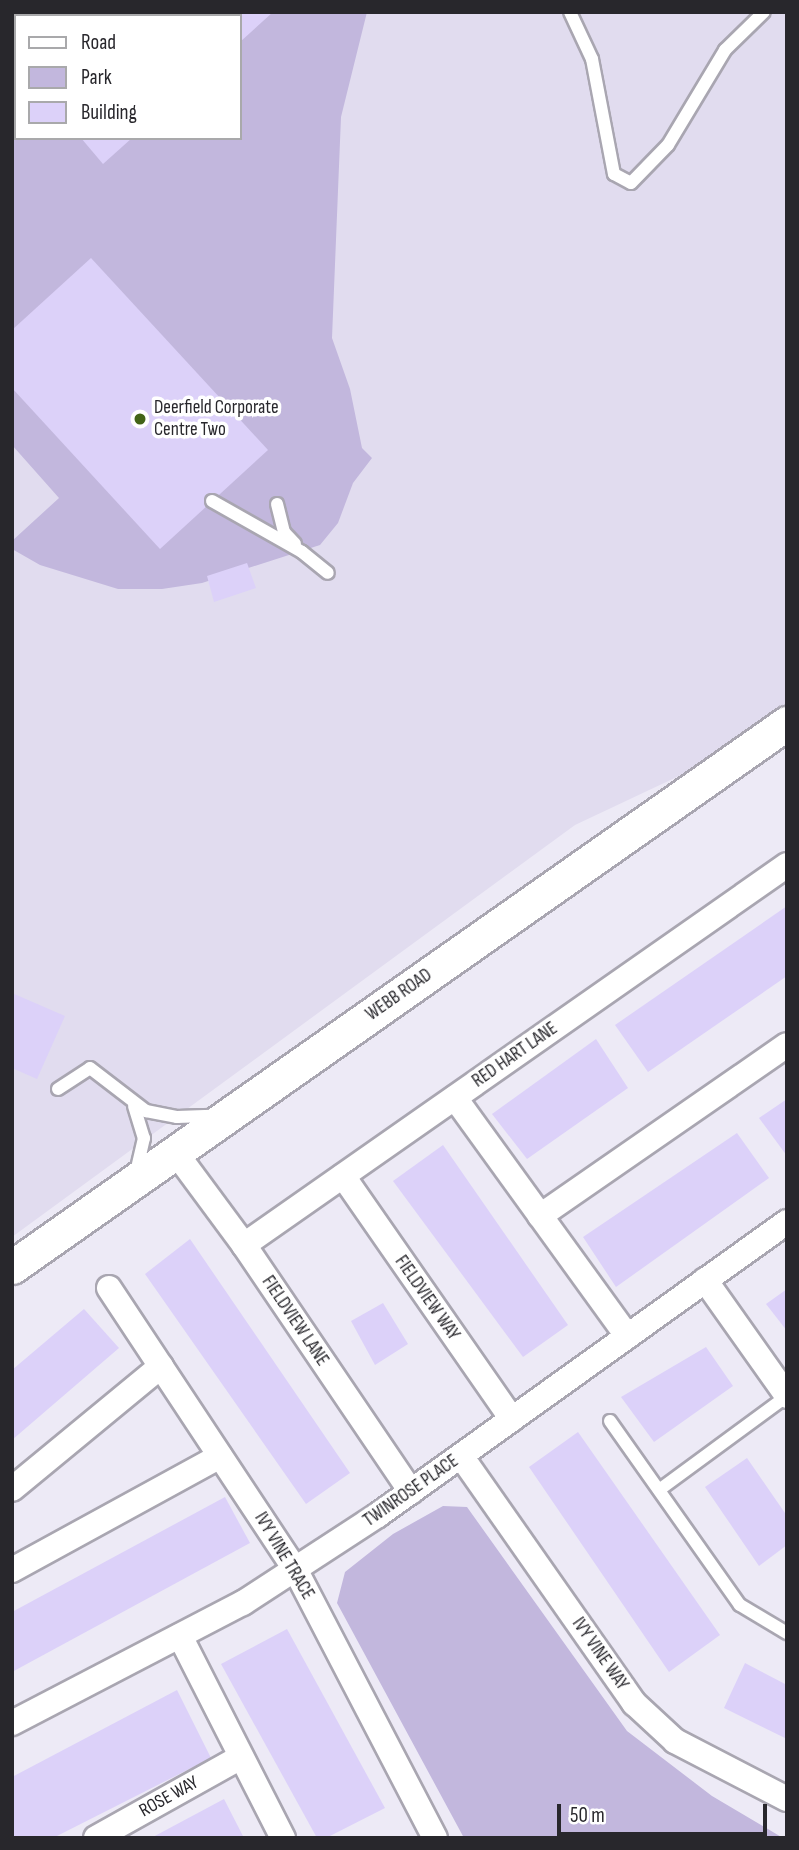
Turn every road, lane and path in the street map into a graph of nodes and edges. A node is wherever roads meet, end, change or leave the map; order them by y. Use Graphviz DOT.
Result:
graph roads {
  1 [pos="570,12"];
  2 [pos="764,12"];
  3 [pos="212,501"];
  4 [pos="277,504"];
  5 [pos="302,552"];
  6 [pos="328,573"];
  7 [pos="787,723"];
  8 [pos="787,865"];
  9 [pos="787,1045"];
  10 [pos="58,1089"];
  11 [pos="455,1098"];
  12 [pos="134,1106"];
  13 [pos="233,1113"];
  14 [pos="176,1153"];
  15 [pos="342,1176"];
  16 [pos="130,1184"];
  17 [pos="540,1216"];
  18 [pos="787,1222"];
  19 [pos="244,1245"];
  20 [pos="12,1267"];
  21 [pos="705,1280"];
  22 [pos="109,1288"];
  23 [pos="627,1336"];
  24 [pos="161,1366"];
  25 [pos="787,1396"];
  26 [pos="512,1419"];
  27 [pos="610,1421"];
  28 [pos="220,1456"];
  29 [pos="461,1456"];
  30 [pos="12,1489"];
  31 [pos="659,1490"];
  32 [pos="411,1492"];
  33 [pos="295,1569"];
  34 [pos="12,1570"];
  35 [pos="787,1633"];
  36 [pos="180,1636"];
  37 [pos="12,1723"];
  38 [pos="241,1756"];
  39 [pos="787,1799"];
  40 [pos="96,1838"];
  41 [pos="283,1838"];
  42 [pos="435,1838"];
  1 -- 2 [label="lane"];
  3 -- 5 [label="lane"];
  4 -- 5 [label="lane"];
  5 -- 6 [label="lane"];
  7 -- 13 [label="street, WEBB ROAD"];
  8 -- 11 [label="street, RED HART LANE"];
  9 -- 17 [label="street"];
  10 -- 12 [label="lane"];
  11 -- 15 [label="street, RED HART LANE"];
  11 -- 17 [label="street"];
  12 -- 13 [label="lane"];
  12 -- 16 [label="lane"];
  13 -- 14 [label="street, WEBB ROAD"];
  14 -- 16 [label="street, WEBB ROAD"];
  14 -- 19 [label="street, FIELDVIEW LANE"];
  15 -- 19 [label="street, RED HART LANE"];
  15 -- 26 [label="street, FIELDVIEW WAY"];
  16 -- 20 [label="street, WEBB ROAD"];
  17 -- 23 [label="street"];
  18 -- 21 [label="street, TWINROSE PLACE"];
  19 -- 32 [label="street, FIELDVIEW LANE"];
  21 -- 23 [label="street, TWINROSE PLACE"];
  21 -- 25 [label="street"];
  22 -- 24 [label="street, IVY VINE TRACE"];
  23 -- 26 [label="street, TWINROSE PLACE"];
  24 -- 28 [label="street, IVY VINE TRACE"];
  24 -- 30 [label="street"];
  25 -- 31 [label="lane"];
  26 -- 29 [label="street, TWINROSE PLACE"];
  27 -- 31 [label="lane"];
  28 -- 33 [label="street, IVY VINE TRACE"];
  28 -- 34 [label="street"];
  29 -- 32 [label="street, TWINROSE PLACE"];
  29 -- 39 [label="street, IVY VINE WAY"];
  31 -- 35 [label="lane"];
  32 -- 33 [label="street, TWINROSE PLACE"];
  33 -- 36 [label="street, TWINROSE PLACE"];
  33 -- 42 [label="street, IVY VINE TRACE"];
  36 -- 37 [label="street, TWINROSE PLACE"];
  36 -- 38 [label="street"];
  38 -- 40 [label="street, ROSE WAY"];
  38 -- 41 [label="street"];
}
